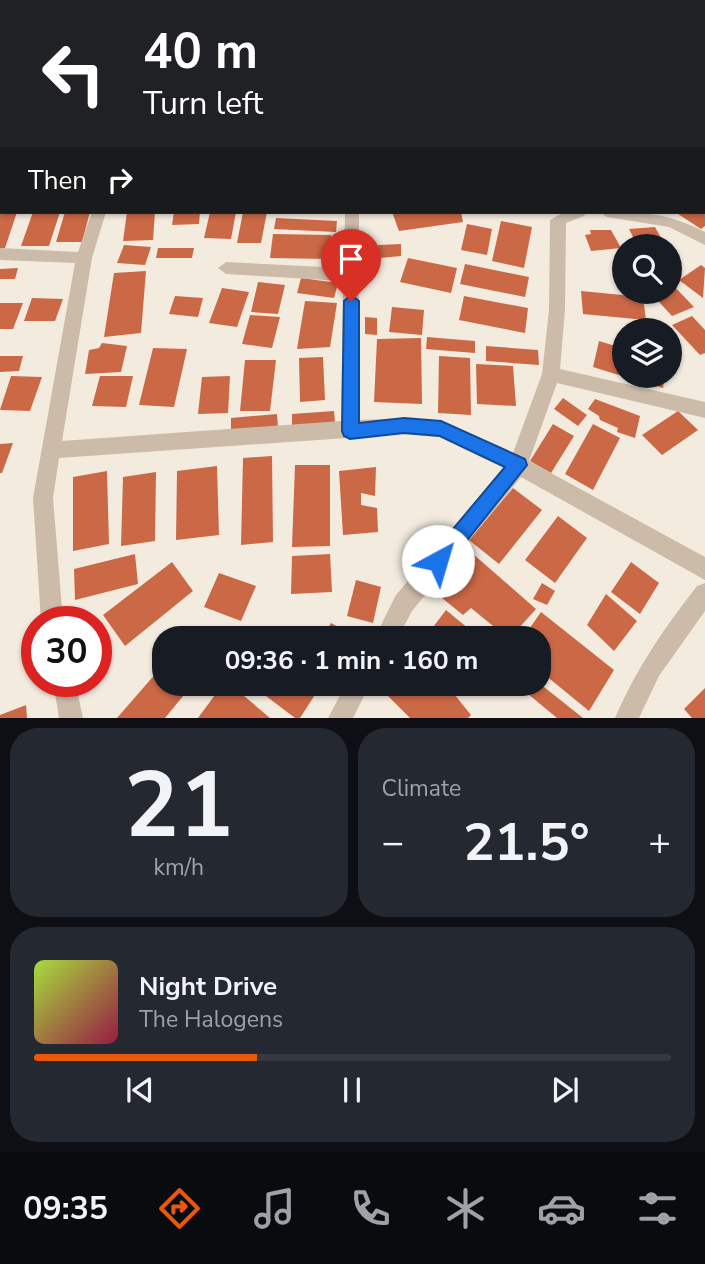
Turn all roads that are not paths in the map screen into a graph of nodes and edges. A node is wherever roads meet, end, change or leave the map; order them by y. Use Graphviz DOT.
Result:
graph roads {
  1 [pos="98,214"];
  2 [pos="352,214"];
  3 [pos="574,214"];
  4 [pos="620,214"];
  5 [pos="705,239"];
  6 [pos="0,254"];
  7 [pos="83,258"];
  8 [pos="226,268"];
  9 [pos="351,275"];
  10 [pos="551,374"];
  11 [pos="705,410"];
  12 [pos="350,431"];
  13 [pos="51,450"];
  14 [pos="518,465"];
  15 [pos="705,569"];
  16 [pos="705,594"];
  17 [pos="51,606"];
  18 [pos="391,626"];
  19 [pos="352,696"];
  20 [pos="67,697"];
  21 [pos="71,718"];
  22 [pos="340,718"];
  23 [pos="627,718"];
  1 -- 7 [label="street"];
  2 -- 9 [label="street"];
  3 -- 10 [label="street"];
  4 -- 5 [label="street"];
  6 -- 7 [label="street"];
  7 -- 13 [label="street"];
  8 -- 9 [label="street"];
  9 -- 12 [label="street"];
  10 -- 11 [label="street"];
  10 -- 14 [label="street"];
  12 -- 13 [label="street"];
  12 -- 14 [label="street"];
  13 -- 17 [label="street"];
  14 -- 15 [label="street"];
  14 -- 18 [label="street"];
  16 -- 23 [label="street"];
  19 -- 22 [label="street"];
  20 -- 21 [label="street"];
}
